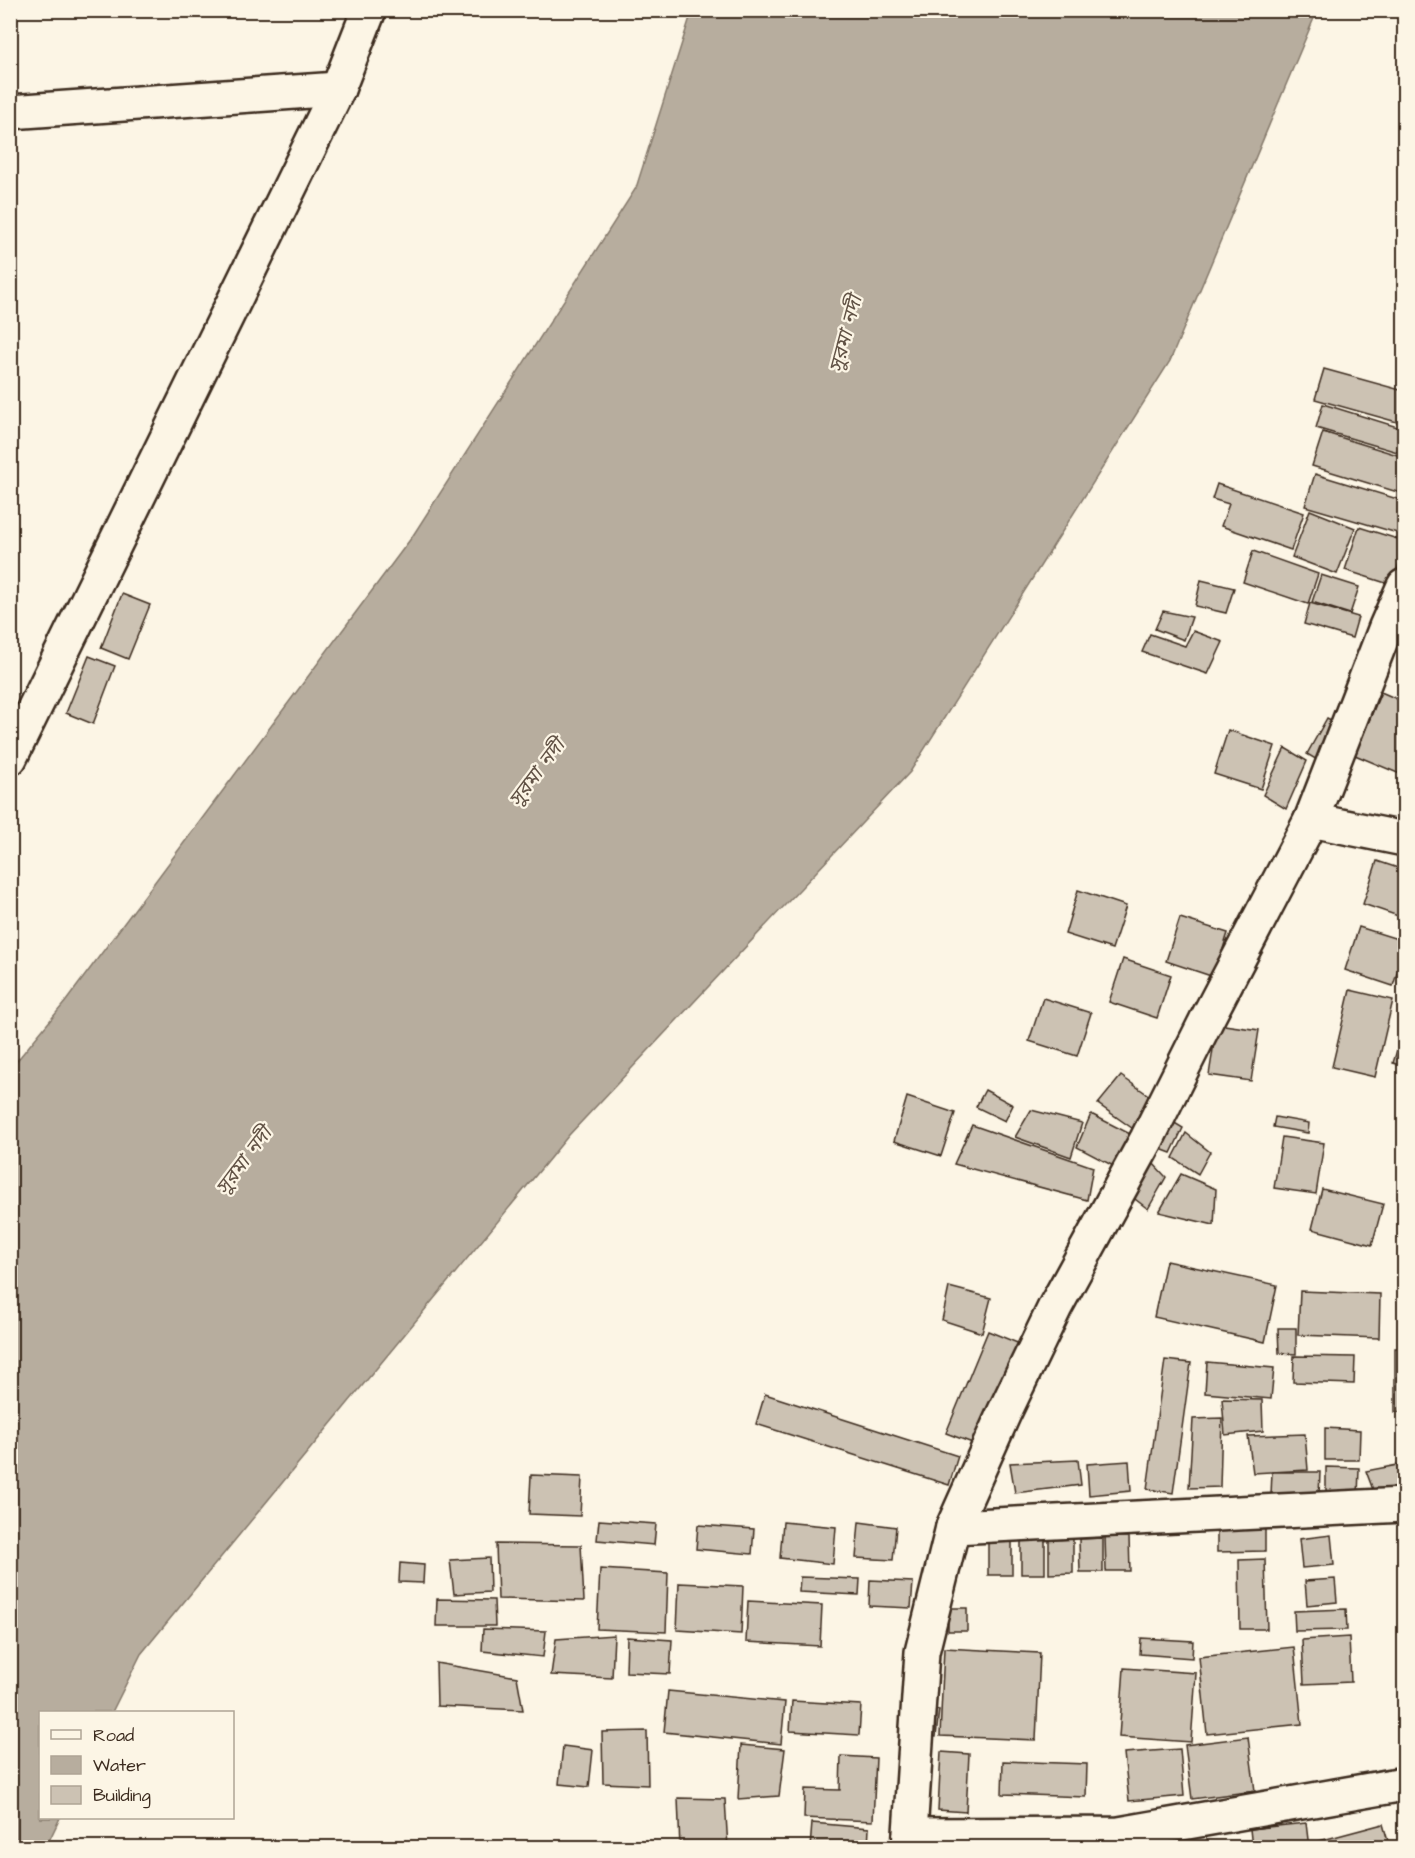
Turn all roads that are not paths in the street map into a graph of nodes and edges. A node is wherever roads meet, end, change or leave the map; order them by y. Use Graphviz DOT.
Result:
graph roads {
  1 [pos="369,10"];
  2 [pos="338,89"];
  3 [pos="10,112"];
  4 [pos="1404,586"];
  5 [pos="10,758"];
  6 [pos="1311,819"];
  7 [pos="1404,839"];
  8 [pos="1404,1505"];
  9 [pos="953,1527"];
  10 [pos="1404,1784"];
  11 [pos="909,1841"];
  1 -- 2 [label="street"];
  2 -- 3 [label="street"];
  2 -- 5 [label="street"];
  4 -- 6 [label="street"];
  6 -- 7 [label="street"];
  6 -- 9 [label="street"];
  8 -- 9 [label="street"];
  9 -- 11 [label="street"];
  10 -- 11 [label="street"];
}
